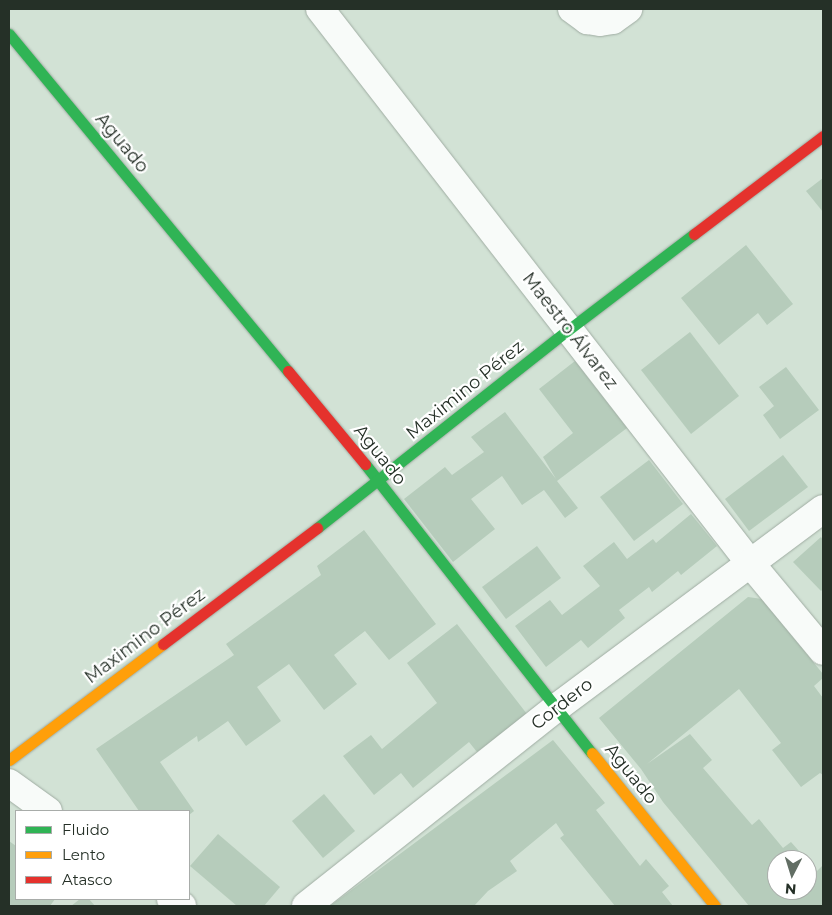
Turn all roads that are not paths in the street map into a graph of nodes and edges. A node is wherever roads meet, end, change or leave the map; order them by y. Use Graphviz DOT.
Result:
graph roads {
  1 [pos="320,9"];
  2 [pos="572,9"];
  3 [pos="628,9"];
  4 [pos="9,34"];
  5 [pos="823,136"];
  6 [pos="568,330"];
  7 [pos="379,481"];
  8 [pos="823,509"];
  9 [pos="750,562"];
  10 [pos="823,651"];
  11 [pos="556,708"];
  12 [pos="9,760"];
  13 [pos="9,783"];
  14 [pos="47,810"];
  15 [pos="306,906"];
  16 [pos="715,906"];
  1 -- 6 [label="street, Maestro Álvarez"];
  2 -- 3 [label="street"];
  4 -- 7 [label="street, Aguado"];
  5 -- 6 [label="street, Maximino Pérez"];
  6 -- 7 [label="street, Maximino Pérez"];
  6 -- 9 [label="street, Maestro Álvarez"];
  7 -- 11 [label="street, Aguado"];
  7 -- 12 [label="street, Maximino Pérez"];
  8 -- 9 [label="street, Cordero"];
  9 -- 10 [label="street, Maestro Álvarez"];
  9 -- 11 [label="street, Cordero"];
  11 -- 15 [label="street, Cordero"];
  11 -- 16 [label="street, Aguado"];
  13 -- 14 [label="street"];
}
